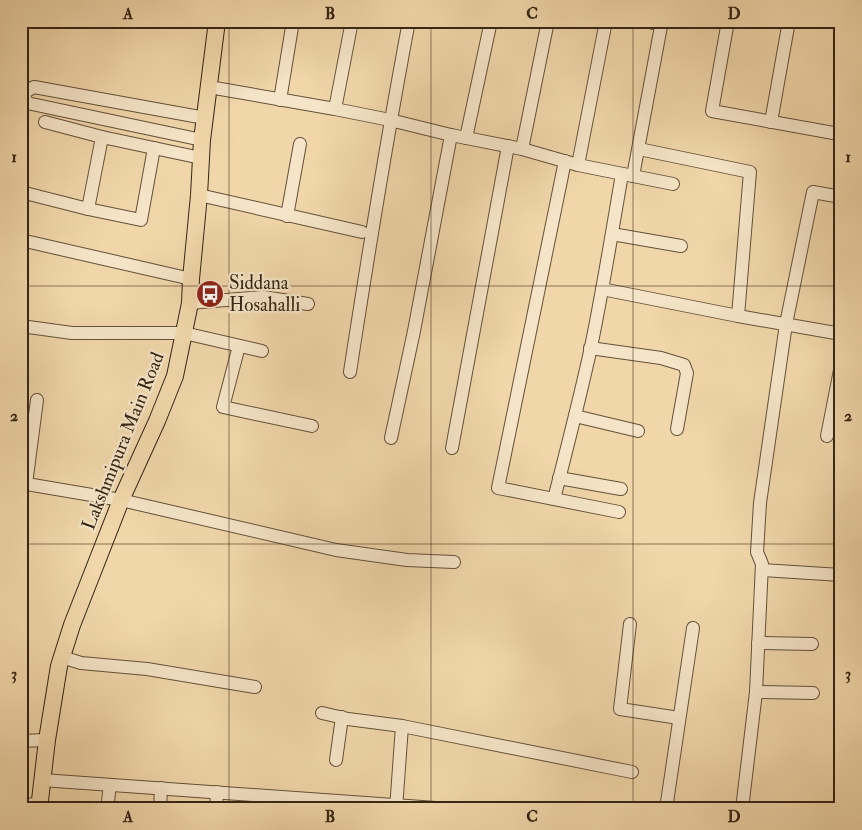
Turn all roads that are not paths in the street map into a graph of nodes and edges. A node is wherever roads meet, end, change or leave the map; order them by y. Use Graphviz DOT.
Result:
graph roads {
  1 [pos="217,21"];
  2 [pos="293,21"];
  3 [pos="352,21"];
  4 [pos="409,21"];
  5 [pos="491,21"];
  6 [pos="548,21"];
  7 [pos="606,21"];
  8 [pos="645,21"];
  9 [pos="728,21"];
  10 [pos="789,21"];
  11 [pos="662,23"];
  12 [pos="209,87"];
  13 [pos="22,93"];
  14 [pos="280,100"];
  15 [pos="335,109"];
  16 [pos="205,118"];
  17 [pos="390,120"];
  18 [pos="45,122"];
  19 [pos="771,122"];
  20 [pos="840,131"];
  21 [pos="451,135"];
  22 [pos="102,137"];
  23 [pos="466,138"];
  24 [pos="202,140"];
  25 [pos="300,144"];
  26 [pos="508,146"];
  27 [pos="154,148"];
  28 [pos="522,149"];
  29 [pos="639,149"];
  30 [pos="201,158"];
  31 [pos="565,161"];
  32 [pos="578,165"];
  33 [pos="628,175"];
  34 [pos="673,184"];
  35 [pos="21,192"];
  36 [pos="199,195"];
  37 [pos="841,197"];
  38 [pos="88,209"];
  39 [pos="287,216"];
  40 [pos="362,232"];
  41 [pos="612,234"];
  42 [pos="21,240"];
  43 [pos="681,246"];
  44 [pos="191,279"];
  45 [pos="602,289"];
  46 [pos="190,303"];
  47 [pos="308,304"];
  48 [pos="738,316"];
  49 [pos="786,324"];
  50 [pos="21,326"];
  51 [pos="184,333"];
  52 [pos="841,334"];
  53 [pos="239,346"];
  54 [pos="590,348"];
  55 [pos="262,351"];
  56 [pos="841,364"];
  57 [pos="350,372"];
  58 [pos="37,400"];
  59 [pos="575,416"];
  60 [pos="312,426"];
  61 [pos="677,429"];
  62 [pos="638,431"];
  63 [pos="827,436"];
  64 [pos="391,438"];
  65 [pos="452,448"];
  66 [pos="559,478"];
  67 [pos="24,483"];
  68 [pos="621,490"];
  69 [pos="554,499"];
  70 [pos="121,500"];
  71 [pos="619,512"];
  72 [pos="454,562"];
  73 [pos="762,570"];
  74 [pos="841,575"];
  75 [pos="630,624"];
  76 [pos="693,628"];
  77 [pos="758,643"];
  78 [pos="812,644"];
  79 [pos="62,657"];
  80 [pos="255,687"];
  81 [pos="756,692"];
  82 [pos="813,693"];
  83 [pos="322,713"];
  84 [pos="342,717"];
  85 [pos="680,718"];
  86 [pos="402,726"];
  87 [pos="47,740"];
  88 [pos="21,741"];
  89 [pos="336,760"];
  90 [pos="632,772"];
  91 [pos="42,780"];
  92 [pos="110,785"];
  93 [pos="161,788"];
  94 [pos="217,792"];
  95 [pos="280,803"];
  96 [pos="21,805"];
  97 [pos="39,806"];
  98 [pos="396,807"];
  99 [pos="107,809"];
  100 [pos="160,809"];
  101 [pos="216,809"];
  102 [pos="450,809"];
  103 [pos="666,809"];
  104 [pos="742,809"];
  1 -- 12 [label="main road, Lakshmipura Main Road"];
  2 -- 14 [label="street"];
  3 -- 15 [label="street"];
  4 -- 17 [label="street"];
  5 -- 23 [label="street"];
  6 -- 28 [label="street"];
  7 -- 32 [label="street"];
  8 -- 11 [label="street"];
  9 -- 19 [label="street"];
  10 -- 19 [label="street"];
  11 -- 29 [label="street"];
  12 -- 14 [label="street"];
  12 -- 16 [label="main road, Lakshmipura Main Road"];
  13 -- 16 [label="street"];
  13 -- 24 [label="street"];
  14 -- 15 [label="street"];
  15 -- 17 [label="street"];
  16 -- 24 [label="main road, Lakshmipura Main Road"];
  17 -- 21 [label="street"];
  17 -- 57 [label="street"];
  18 -- 22 [label="street"];
  19 -- 20 [label="street"];
  21 -- 23 [label="street"];
  21 -- 64 [label="street"];
  22 -- 27 [label="street"];
  22 -- 38 [label="street"];
  23 -- 26 [label="street"];
  24 -- 30 [label="main road, Lakshmipura Main Road"];
  25 -- 39 [label="street"];
  26 -- 28 [label="street"];
  26 -- 65 [label="street"];
  27 -- 30 [label="street"];
  27 -- 38 [label="street"];
  28 -- 31 [label="street"];
  29 -- 33 [label="street"];
  29 -- 48 [label="street"];
  30 -- 36 [label="main road, Lakshmipura Main Road"];
  31 -- 32 [label="street"];
  31 -- 69 [label="street"];
  32 -- 33 [label="street"];
  33 -- 34 [label="street"];
  33 -- 41 [label="street"];
  35 -- 38 [label="street"];
  36 -- 39 [label="street"];
  36 -- 44 [label="main road, Lakshmipura Main Road"];
  37 -- 49 [label="street"];
  39 -- 40 [label="street"];
  41 -- 43 [label="street"];
  41 -- 45 [label="street"];
  42 -- 44 [label="street"];
  44 -- 46 [label="main road, Lakshmipura Main Road"];
  45 -- 48 [label="street"];
  45 -- 54 [label="street"];
  46 -- 47 [label="street"];
  46 -- 51 [label="main road, Lakshmipura Main Road"];
  48 -- 49 [label="street"];
  49 -- 52 [label="street"];
  49 -- 73 [label="street"];
  50 -- 51 [label="street"];
  51 -- 53 [label="street"];
  51 -- 70 [label="main road, Lakshmipura Main Road"];
  53 -- 55 [label="street"];
  53 -- 60 [label="street"];
  54 -- 59 [label="street"];
  54 -- 61 [label="street"];
  56 -- 63 [label="street"];
  58 -- 67 [label="street"];
  59 -- 62 [label="street"];
  59 -- 66 [label="street"];
  66 -- 68 [label="street"];
  66 -- 69 [label="street"];
  67 -- 70 [label="street"];
  69 -- 71 [label="street"];
  70 -- 72 [label="street"];
  70 -- 79 [label="main road, Lakshmipura Main Road"];
  73 -- 74 [label="street"];
  73 -- 77 [label="street"];
  75 -- 85 [label="street"];
  76 -- 85 [label="street"];
  77 -- 78 [label="street"];
  77 -- 81 [label="street"];
  79 -- 80 [label="street"];
  79 -- 87 [label="main road, Lakshmipura Main Road"];
  81 -- 82 [label="street"];
  81 -- 104 [label="street"];
  83 -- 84 [label="street"];
  84 -- 86 [label="street"];
  84 -- 89 [label="street"];
  85 -- 103 [label="street"];
  86 -- 90 [label="street"];
  86 -- 98 [label="street"];
  87 -- 88 [label="street"];
  87 -- 91 [label="main road, Lakshmipura Main Road"];
  91 -- 92 [label="street"];
  91 -- 97 [label="main road, Lakshmipura Main Road"];
  92 -- 93 [label="street"];
  92 -- 99 [label="street"];
  93 -- 94 [label="street"];
  93 -- 100 [label="street"];
  94 -- 95 [label="street"];
  94 -- 101 [label="street"];
  95 -- 98 [label="street"];
  96 -- 97 [label="street"];
  98 -- 102 [label="street"];
}
